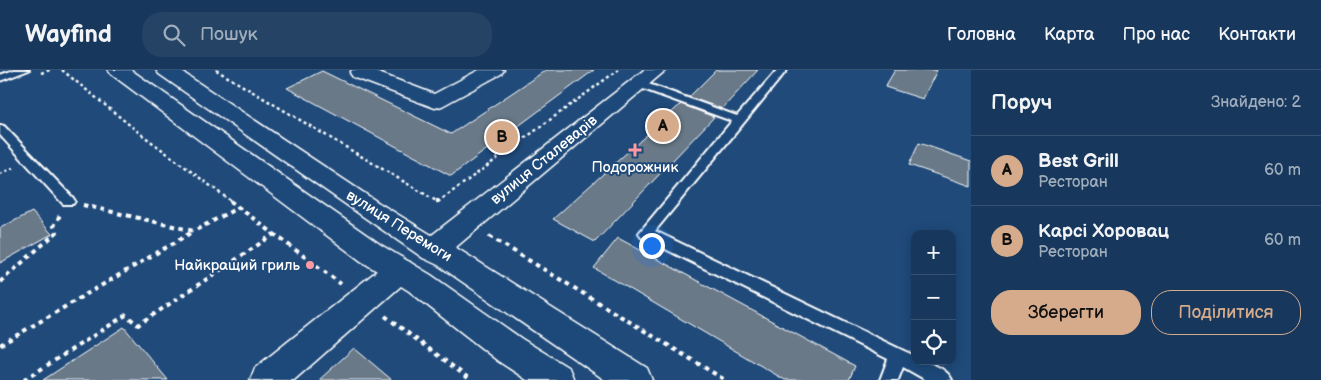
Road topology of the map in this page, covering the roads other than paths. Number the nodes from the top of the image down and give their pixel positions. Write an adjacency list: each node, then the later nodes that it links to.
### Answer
1 (24, 70): 8 (lane)
2 (118, 70): 13 (main road)
3 (166, 70): 12 (main road, вулиця Перемоги)
4 (368, 70): 5 (main road)
5 (494, 70)
6 (782, 70): 9 (lane)
7 (636, 75): 9 (lane); 12 (main road, вулиця Сталеварів)
8 (0, 78)
9 (739, 120): 14 (lane)
10 (0, 128): 11 (lane)
11 (68, 201)
12 (433, 250): 17 (main road, вулиця Перемоги)
13 (399, 270): 15 (main road); 16 (main road)
14 (898, 356): 18 (lane); 19 (lane)
15 (268, 380)
16 (556, 380)
17 (634, 380)
18 (888, 380)
19 (943, 380)

